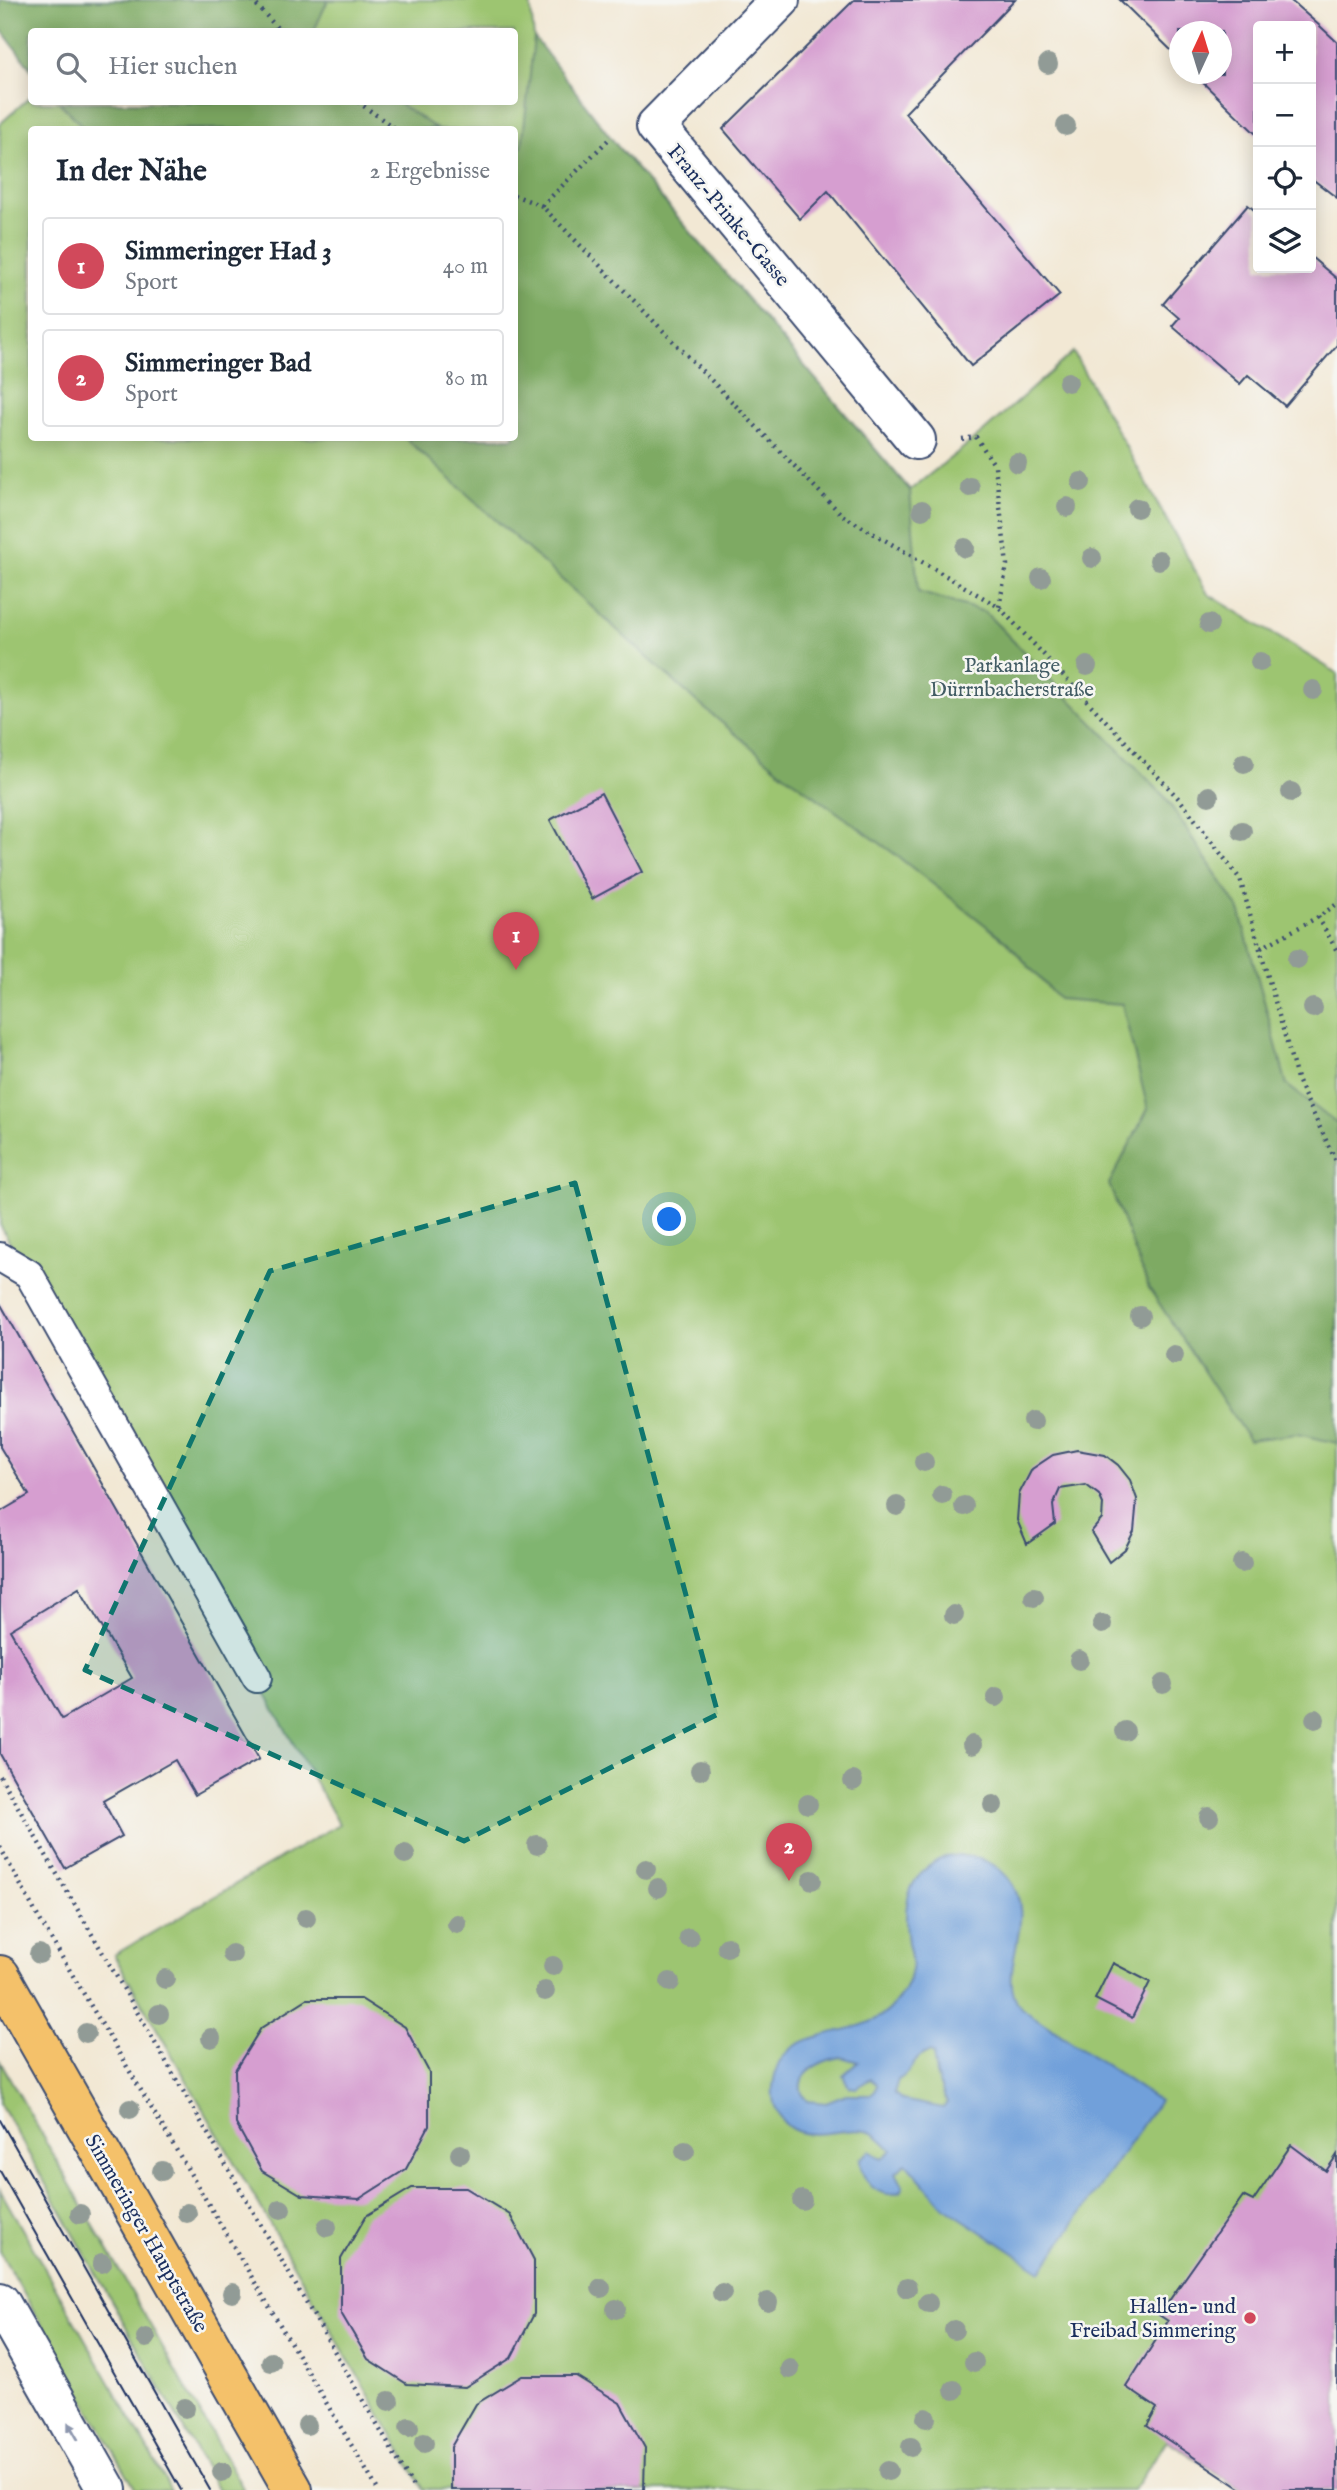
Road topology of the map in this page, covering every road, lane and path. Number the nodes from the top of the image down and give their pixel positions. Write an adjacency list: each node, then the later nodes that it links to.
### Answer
1 (252, 0): 3 (path)
2 (780, 0): 6 (street, Franz-Prinke-Gasse)
3 (277, 28)
4 (362, 105): 5 (path)
5 (391, 126)
6 (656, 126): 8 (path); 10 (street, Franz-Prinke-Gasse)
7 (518, 197): 8 (path)
8 (542, 206): 11 (path)
9 (976, 437): 11 (path)
10 (916, 440)
11 (999, 607): 14 (path)
12 (1337, 904): 13 (path)
13 (1318, 918): 14 (path); 15 (path)
14 (1261, 948): 16 (path)
15 (1337, 951)
16 (1337, 1163)
17 (0, 1257): 18 (lane)
18 (257, 1678)
19 (0, 1776): 26 (path)
20 (0, 1847): 25 (path)
21 (0, 1975): 24 (main road, Simmeringer Hauptstraße)
22 (0, 2302): 23 (street, one-way to 22)
23 (107, 2490)
24 (293, 2490)
25 (378, 2490)
26 (415, 2490)

